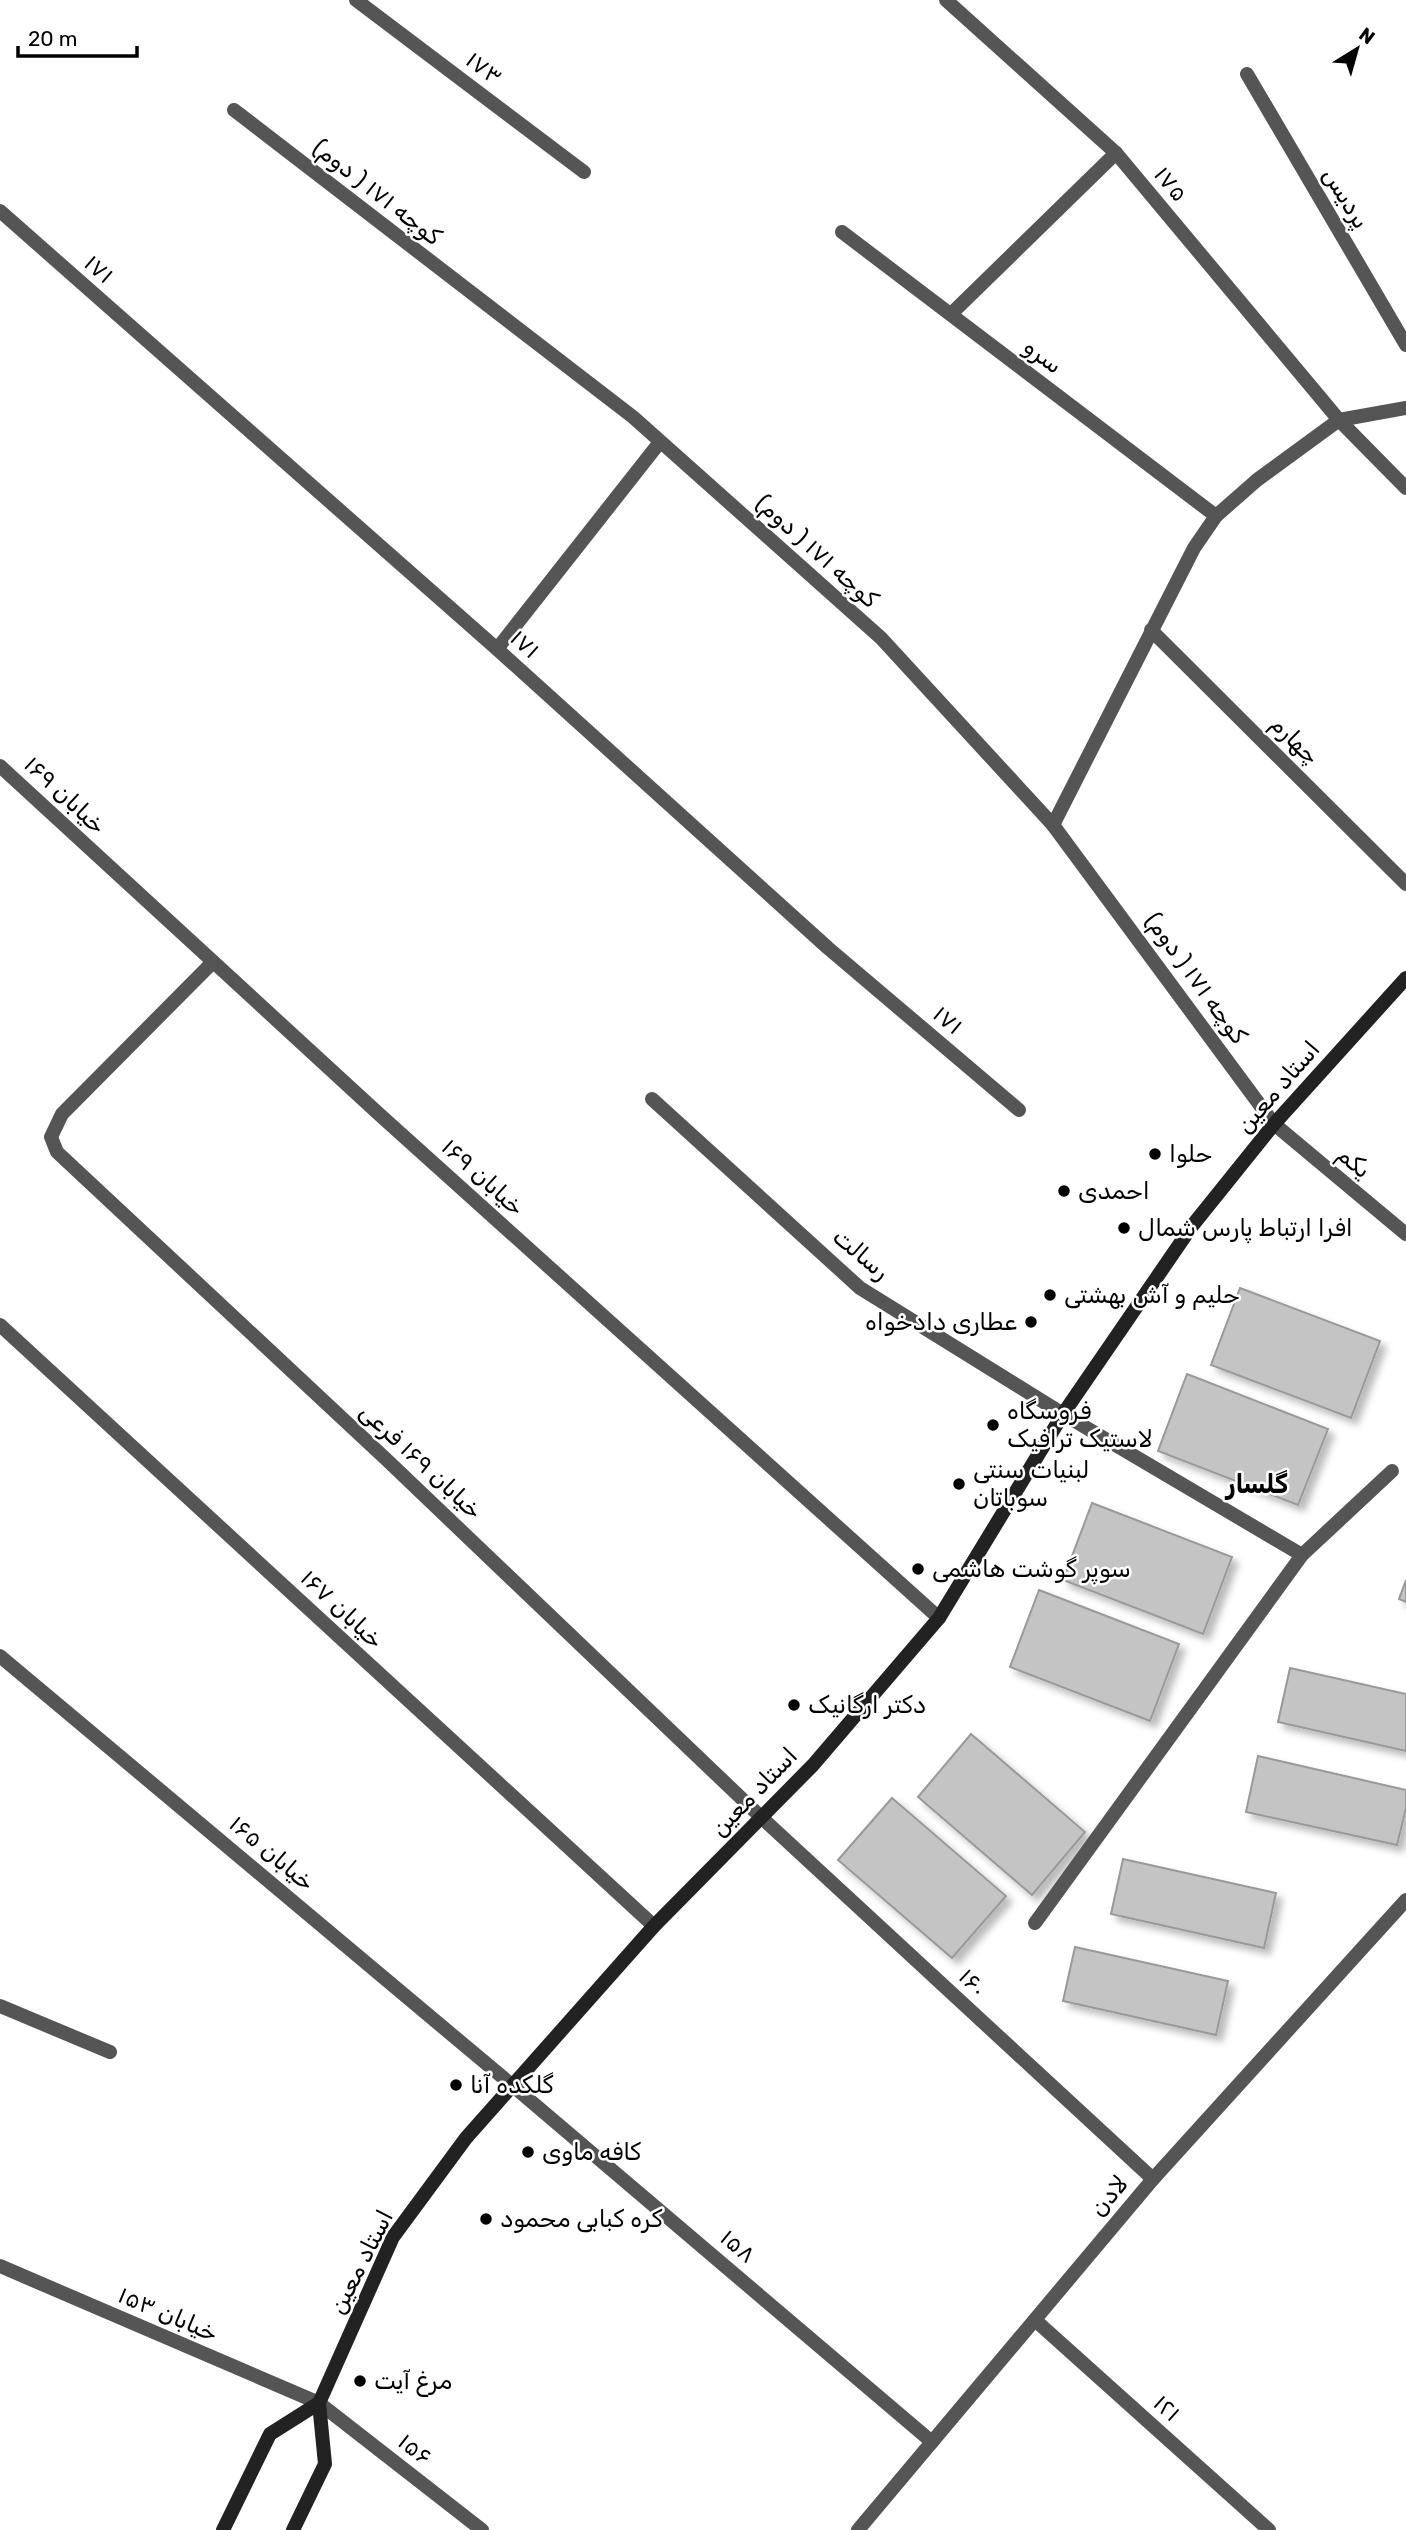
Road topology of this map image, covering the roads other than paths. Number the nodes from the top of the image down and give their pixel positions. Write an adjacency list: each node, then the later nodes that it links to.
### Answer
1 (356, 0): 6 (street, ۱۷۳)
2 (946, 0): 5 (street, ۱۷۵)
3 (1247, 74): 10 (street, پردیس)
4 (234, 110): 13 (street, کوچه ۱۷۱ ( دوم))
5 (1116, 153): 9 (street); 12 (street, ۱۷۵)
6 (584, 172)
7 (0, 211): 17 (street, ۱۷۱)
8 (842, 232): 9 (street, سرو)
9 (951, 314): 15 (street, سرو)
10 (1406, 345)
11 (1406, 408): 12 (street)
12 (1339, 420): 14 (street, ۱۷۵); 15 (street)
13 (660, 442): 17 (street); 19 (street, کوچه ۱۷۱ ( دوم))
14 (1406, 488)
15 (1216, 516): 16 (street)
16 (1151, 630): 19 (street); 20 (street, چهارم)
17 (497, 649): 24 (street, ۱۷۱)
18 (0, 766): 21 (street, خیابان ۱۶۹)
19 (1053, 825): 25 (street, کوچه ۱۷۱ ( دوم))
20 (1406, 884)
21 (213, 962): 31 (street, خیابان ۱۶۹); 33 (street, خیابان ۱۶۹ فرعی)
22 (1406, 978): 25 (main road, استاد معین)
23 (652, 1099): 28 (street, رسالت)
24 (1019, 1110)
25 (1274, 1124): 26 (street, یکم); 28 (main road, استاد معین)
26 (1406, 1234)
27 (0, 1325): 36 (street, خیابان ۱۶۷)
28 (1063, 1414): 30 (street, رسالت); 31 (main road, استاد معین)
29 (1392, 1471): 30 (street)
30 (1302, 1555): 35 (street)
31 (939, 1618): 33 (main road, استاد معین)
32 (0, 1656): 39 (street, خیابان ۱۶۵)
33 (762, 1818): 36 (main road, استاد معین); 40 (street, ۱۶۰)
34 (1406, 1900): 40 (street, لادن)
35 (1035, 1923)
36 (654, 1926): 39 (main road, استاد معین)
37 (0, 2006): 38 (street)
38 (110, 2052)
39 (513, 2086): 43 (main road, استاد معین); 44 (street, ۱۵۸)
40 (1153, 2179): 42 (street, لادن)
41 (0, 2266): 43 (street, خیابان ۱۵۳)
42 (1035, 2320): 44 (street, لادن); 49 (street, ۱۲۱)
43 (319, 2403): 45 (main road); 46 (main road, استاد معین); 47 (street, ۱۵۶)
44 (932, 2442): 48 (street, لادن)
45 (223, 2530)
46 (293, 2530)
47 (482, 2530)
48 (858, 2530)
49 (1269, 2530)

